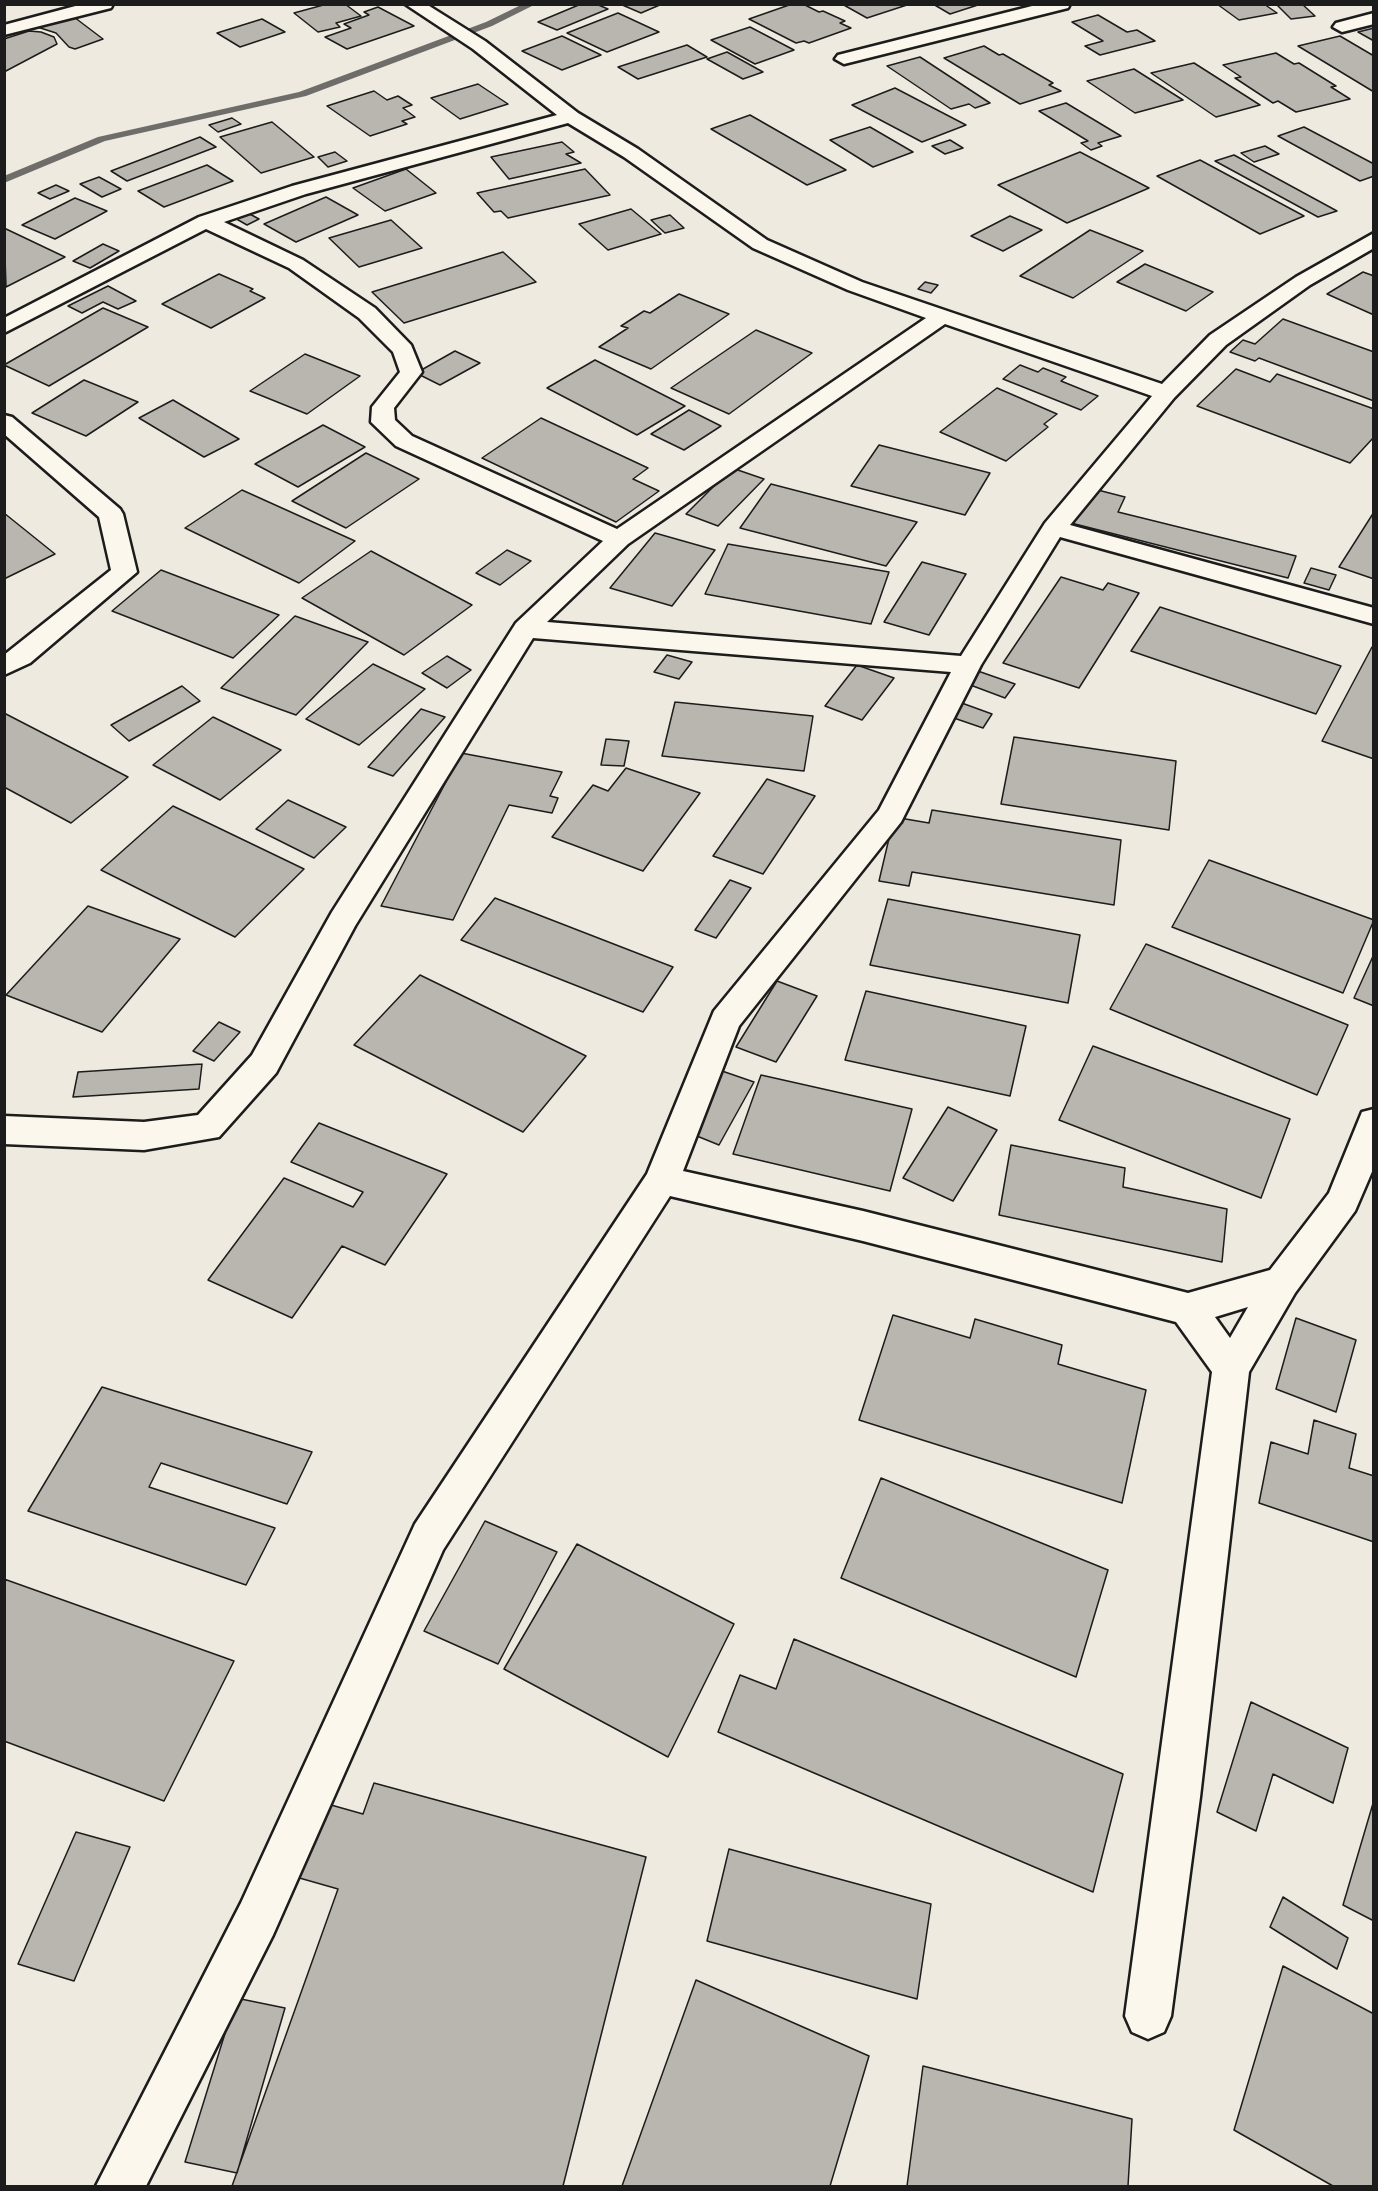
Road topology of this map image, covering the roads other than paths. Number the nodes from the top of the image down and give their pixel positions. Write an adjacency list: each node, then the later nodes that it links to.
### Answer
1 (105, 4): 6 (street)
2 (413, 4): 8 (street)
3 (1062, 4): 7 (street)
4 (1374, 18): 5 (street)
5 (1342, 27)
6 (4, 30)
7 (844, 59)
8 (571, 117): 9 (street); 11 (street)
9 (206, 220): 12 (street); 16 (street)
10 (1374, 239): 13 (street)
11 (941, 318): 13 (street); 16 (street)
12 (4, 327)
13 (1166, 393): 15 (street)
14 (4, 422): 20 (street)
15 (1054, 528): 17 (street); 19 (street)
16 (619, 539): 18 (street)
17 (1374, 616)
18 (525, 629): 19 (street); 22 (street)
19 (968, 665): 23 (street)
20 (4, 666)
21 (1374, 1122): 24 (street)
22 (4, 1130)
23 (662, 1180): 25 (street); 28 (street)
24 (1282, 1282): 25 (street); 26 (street)
25 (1188, 1309): 26 (street)
26 (1231, 1369): 27 (street)
27 (1148, 2016)
28 (120, 2187)

